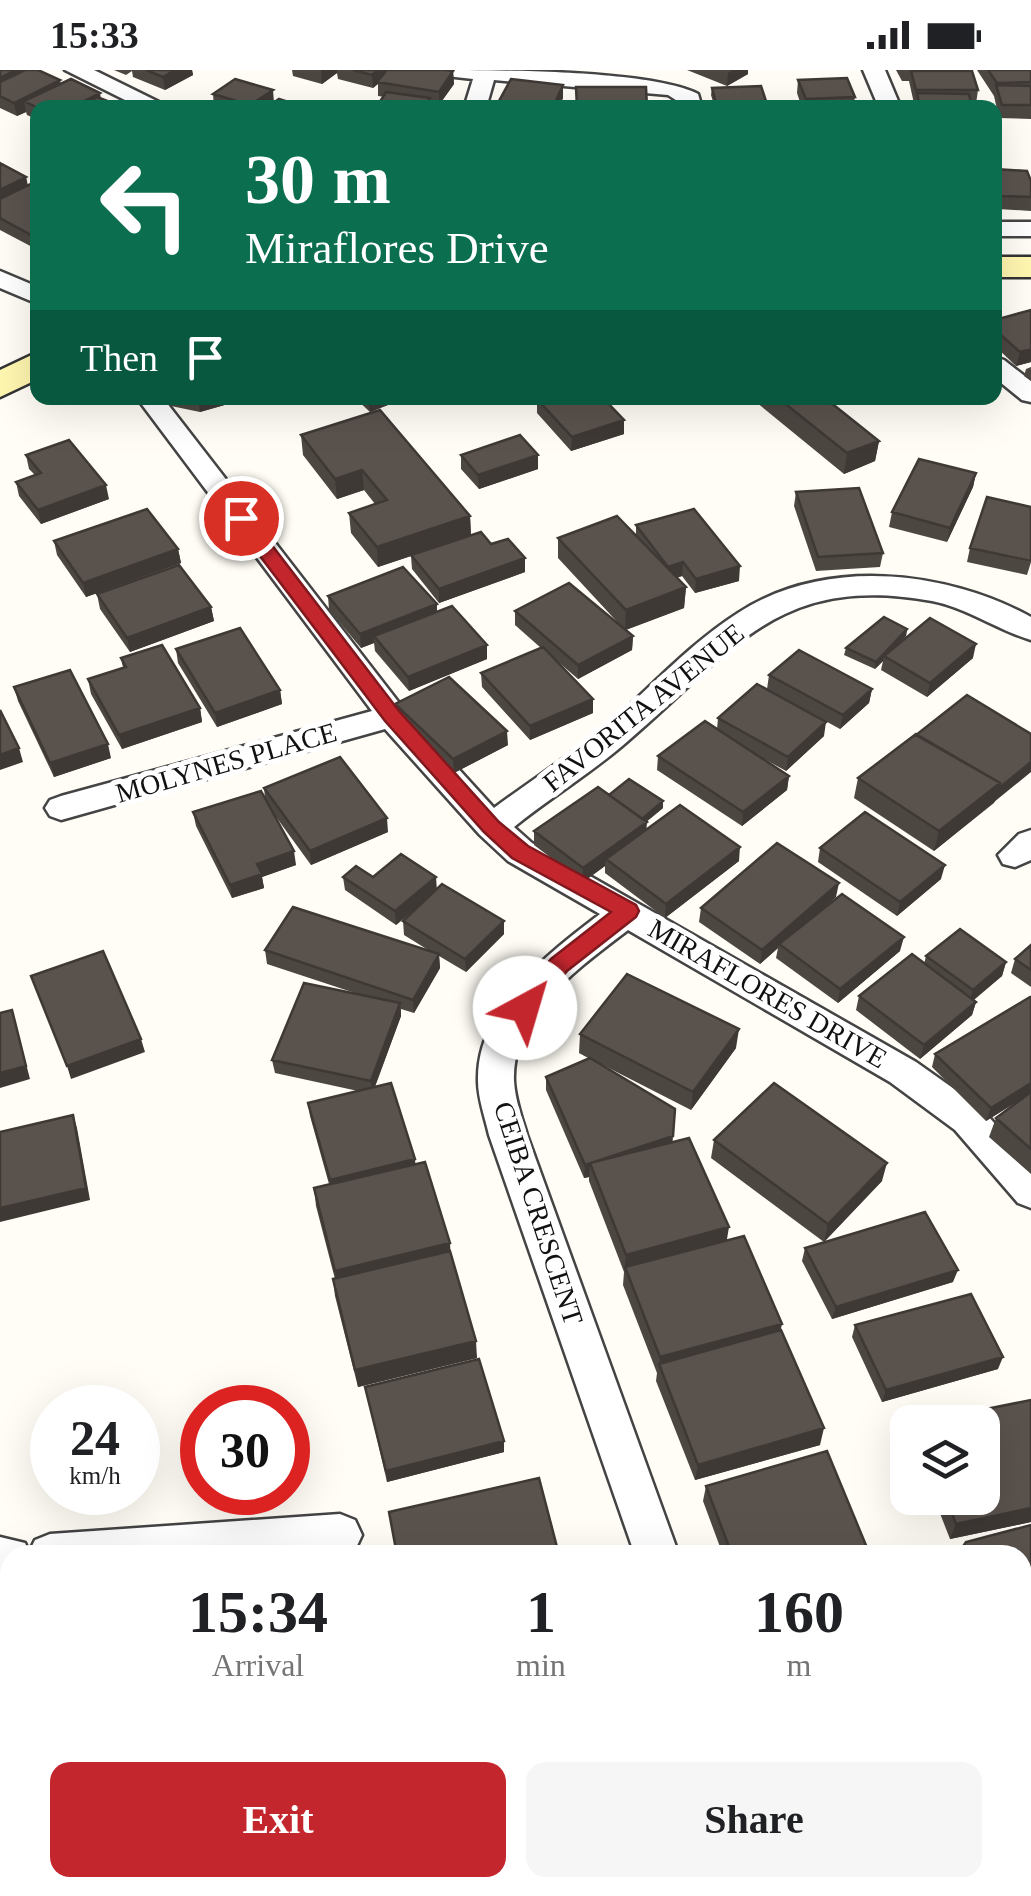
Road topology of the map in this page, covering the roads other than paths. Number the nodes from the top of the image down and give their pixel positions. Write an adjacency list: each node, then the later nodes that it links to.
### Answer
1 (76, 70): 5 (street)
2 (446, 70): 4 (street)
3 (874, 70): 8 (street)
4 (484, 75): 6 (street); 7 (street)
5 (142, 100)
6 (478, 100)
7 (690, 100)
8 (887, 100)
9 (1031, 229): 10 (street)
10 (1002, 230)
11 (1002, 267): 12 (main road)
12 (1031, 267)
13 (0, 278): 14 (street)
14 (30, 293)
15 (30, 369): 17 (main road)
16 (1002, 371): 18 (street)
17 (0, 386)
18 (1031, 394)
19 (155, 405): 21 (street, MIRAFLORES DRIVE)
20 (1031, 630): 23 (street, FAVORITA AVENUE)
21 (392, 716): 22 (street, MOLYNES PLACE); 23 (street, MIRAFLORES DRIVE)
22 (61, 808)
23 (492, 827): 24 (street, MIRAFLORES DRIVE)
24 (628, 911): 25 (street, MIRAFLORES DRIVE); 28 (street, CEIBA CRESCENT)
25 (1031, 1192)
26 (340, 1535): 27 (street)
27 (195, 1545)
28 (654, 1545)

